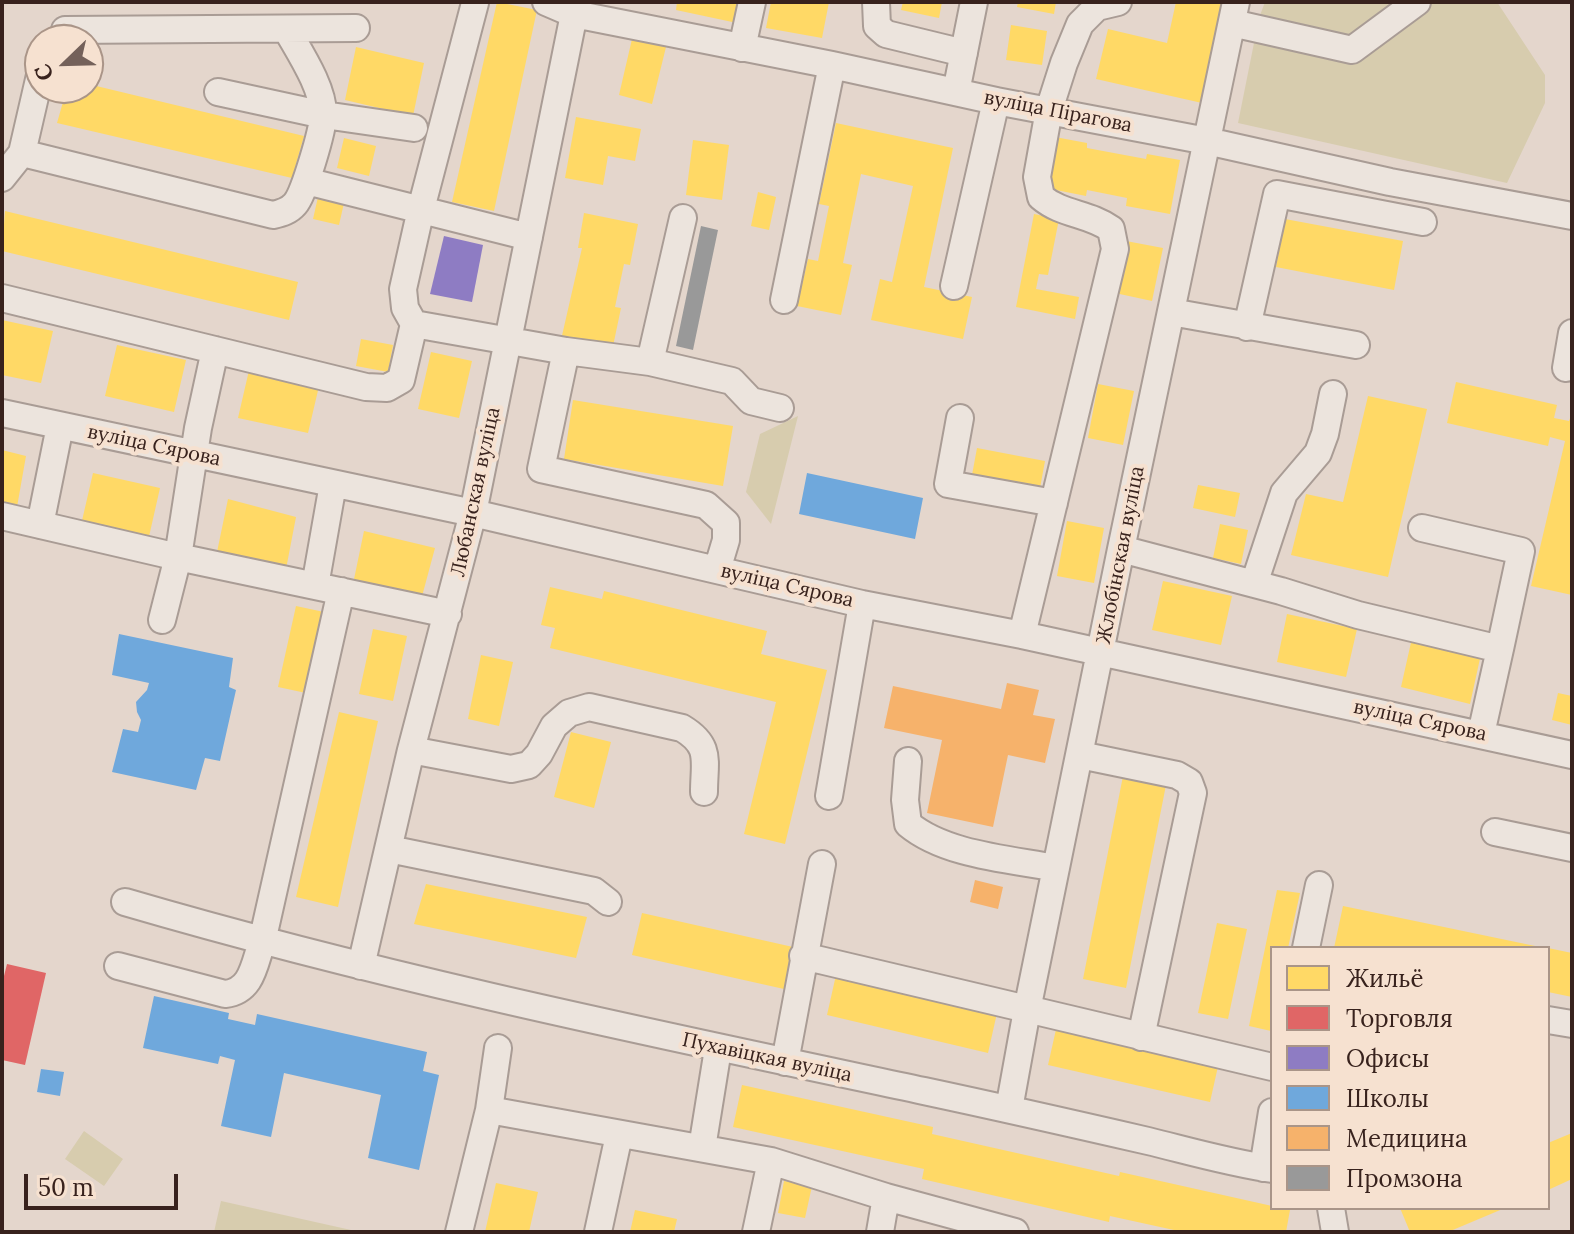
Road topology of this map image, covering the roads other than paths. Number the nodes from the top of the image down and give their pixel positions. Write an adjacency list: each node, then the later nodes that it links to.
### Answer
1 (546, 2): 11 (street, вуліца Пірагова)
2 (752, 2): 15 (street)
3 (876, 2): 16 (street)
4 (974, 2): 16 (street)
5 (1118, 2): 22 (street)
6 (1125, 2): 7 (street)
7 (1136, 2)
8 (1417, 2): 10 (street)
9 (475, 3): 29 (street)
10 (1234, 12): 25 (street, Жлобінская вуліца)
11 (574, 14): 15 (street, вуліца Пірагова); 33 (street, Любанская вуліца)
12 (356, 28): 14 (street)
13 (104, 30): 14 (street)
14 (287, 30): 23 (street)
15 (742, 48): 17 (street, вуліца Пірагова)
16 (964, 53): 19 (street)
17 (832, 65): 19 (street, вуліца Пірагова); 36 (street)
18 (218, 92): 23 (street)
19 (956, 92): 20 (street, вуліца Пірагова)
20 (996, 101): 22 (street, вуліца Пірагова); 34 (street)
21 (33, 104): 26 (street)
22 (1049, 110): 25 (street, вуліца Пірагова); 54 (street)
23 (324, 115): 24 (street); 28 (street)
24 (414, 128)
25 (1207, 141): 30 (street, вуліца Пірагова); 37 (street, Жлобінская вуліца)
26 (22, 153): 27 (street); 28 (street)
27 (2, 178)
28 (306, 181): 29 (street)
29 (421, 209): 33 (street); 38 (street)
30 (1572, 216)
31 (683, 218): 45 (street)
32 (1423, 222): 39 (street)
33 (529, 237): 41 (street, Любанская вуліца)
34 (954, 286)
35 (2, 298): 43 (street)
36 (784, 300)
37 (1171, 312): 39 (street); 59 (street, Жлобінская вуліца)
38 (414, 324): 41 (street); 43 (street)
39 (1247, 327): 42 (street)
40 (1572, 333): 46 (street)
41 (509, 342): 44 (street); 55 (street, Любанская вуліца)
42 (1356, 345)
43 (215, 350): 52 (street)
44 (566, 351): 45 (street); 61 (street)
45 (650, 362): 48 (street)
46 (1566, 368)
47 (1333, 394): 62 (street)
48 (780, 408)
49 (2, 413): 51 (street, вуліца Сярова)
50 (960, 418): 54 (street)
51 (60, 426): 52 (street, вуліца Сярова); 57 (street)
52 (193, 454): 53 (street, вуліца Сярова); 60 (street)
53 (333, 484): 55 (street, вуліца Сярова); 63 (street)
54 (1054, 503): 67 (street)
55 (473, 513): 61 (street, вуліца Сярова); 65 (street, Любанская вуліца)
56 (2, 516): 57 (street)
57 (40, 525): 60 (street)
58 (1422, 528): 68 (street)
59 (1121, 549): 62 (street); 69 (street, Жлобінская вуліца)
60 (178, 557): 63 (street); 66 (street)
61 (717, 570): 64 (street, вуліца Сярова)
62 (1254, 584): 68 (street)
63 (328, 588): 65 (street); 85 (street)
64 (862, 604): 67 (street, вуліца Сярова); 76 (street)
65 (448, 614): 71 (street, Любанская вуліца)
66 (162, 620)
67 (1022, 635): 69 (street, вуліца Сярова)
68 (1500, 649): 70 (street)
69 (1101, 652): 70 (street, вуліца Сярова); 72 (street, Жлобінская вуліца)
70 (1481, 734): 73 (street, вуліца Сярова)
71 (411, 750): 75 (street); 79 (street, Любанская вуліца)
72 (1080, 755): 81 (street, Жлобінская вуліца); 93 (street)
73 (1572, 755)
74 (908, 761): 81 (street)
75 (704, 792)
76 (829, 796)
77 (1495, 832): 78 (street)
78 (1572, 848)
79 (389, 849): 84 (street); 89 (street, Любанская вуліца)
80 (822, 864): 87 (street)
81 (1056, 868): 90 (street, Жлобінская вуліца)
82 (1319, 885): 86 (street)
83 (125, 902): 85 (street, Пухавіцкая вуліца)
84 (608, 902)
85 (262, 942): 88 (street); 89 (street, Пухавіцкая вуліца)
86 (1306, 946)
87 (803, 956): 90 (street); 96 (street)
88 (118, 966)
89 (361, 966): 95 (street, Пухавіцкая вуліца)
90 (1027, 1010): 93 (street); 98 (street, Жлобінская вуліца)
91 (1550, 1020): 92 (street)
92 (1572, 1024)
93 (1141, 1037): 97 (street)
94 (498, 1048): 99 (street)
95 (718, 1049): 96 (street, Пухавіцкая вуліца); 102 (street)
96 (785, 1062): 98 (street, Пухавіцкая вуліца)
97 (1270, 1067)
98 (1009, 1109): 104 (street, Пухавіцкая вуліца)
99 (489, 1110): 100 (street); 107 (street)
100 (619, 1135): 102 (street); 108 (street)
101 (1270, 1140): 104 (street)
102 (702, 1148): 103 (street)
103 (771, 1161): 105 (street); 109 (street)
104 (1268, 1169)
105 (886, 1197): 110 (street); 111 (street)
106 (1331, 1210): 112 (street)
107 (459, 1232)
108 (598, 1232)
109 (756, 1232)
110 (880, 1232)
111 (1015, 1232)
112 (1335, 1232)

